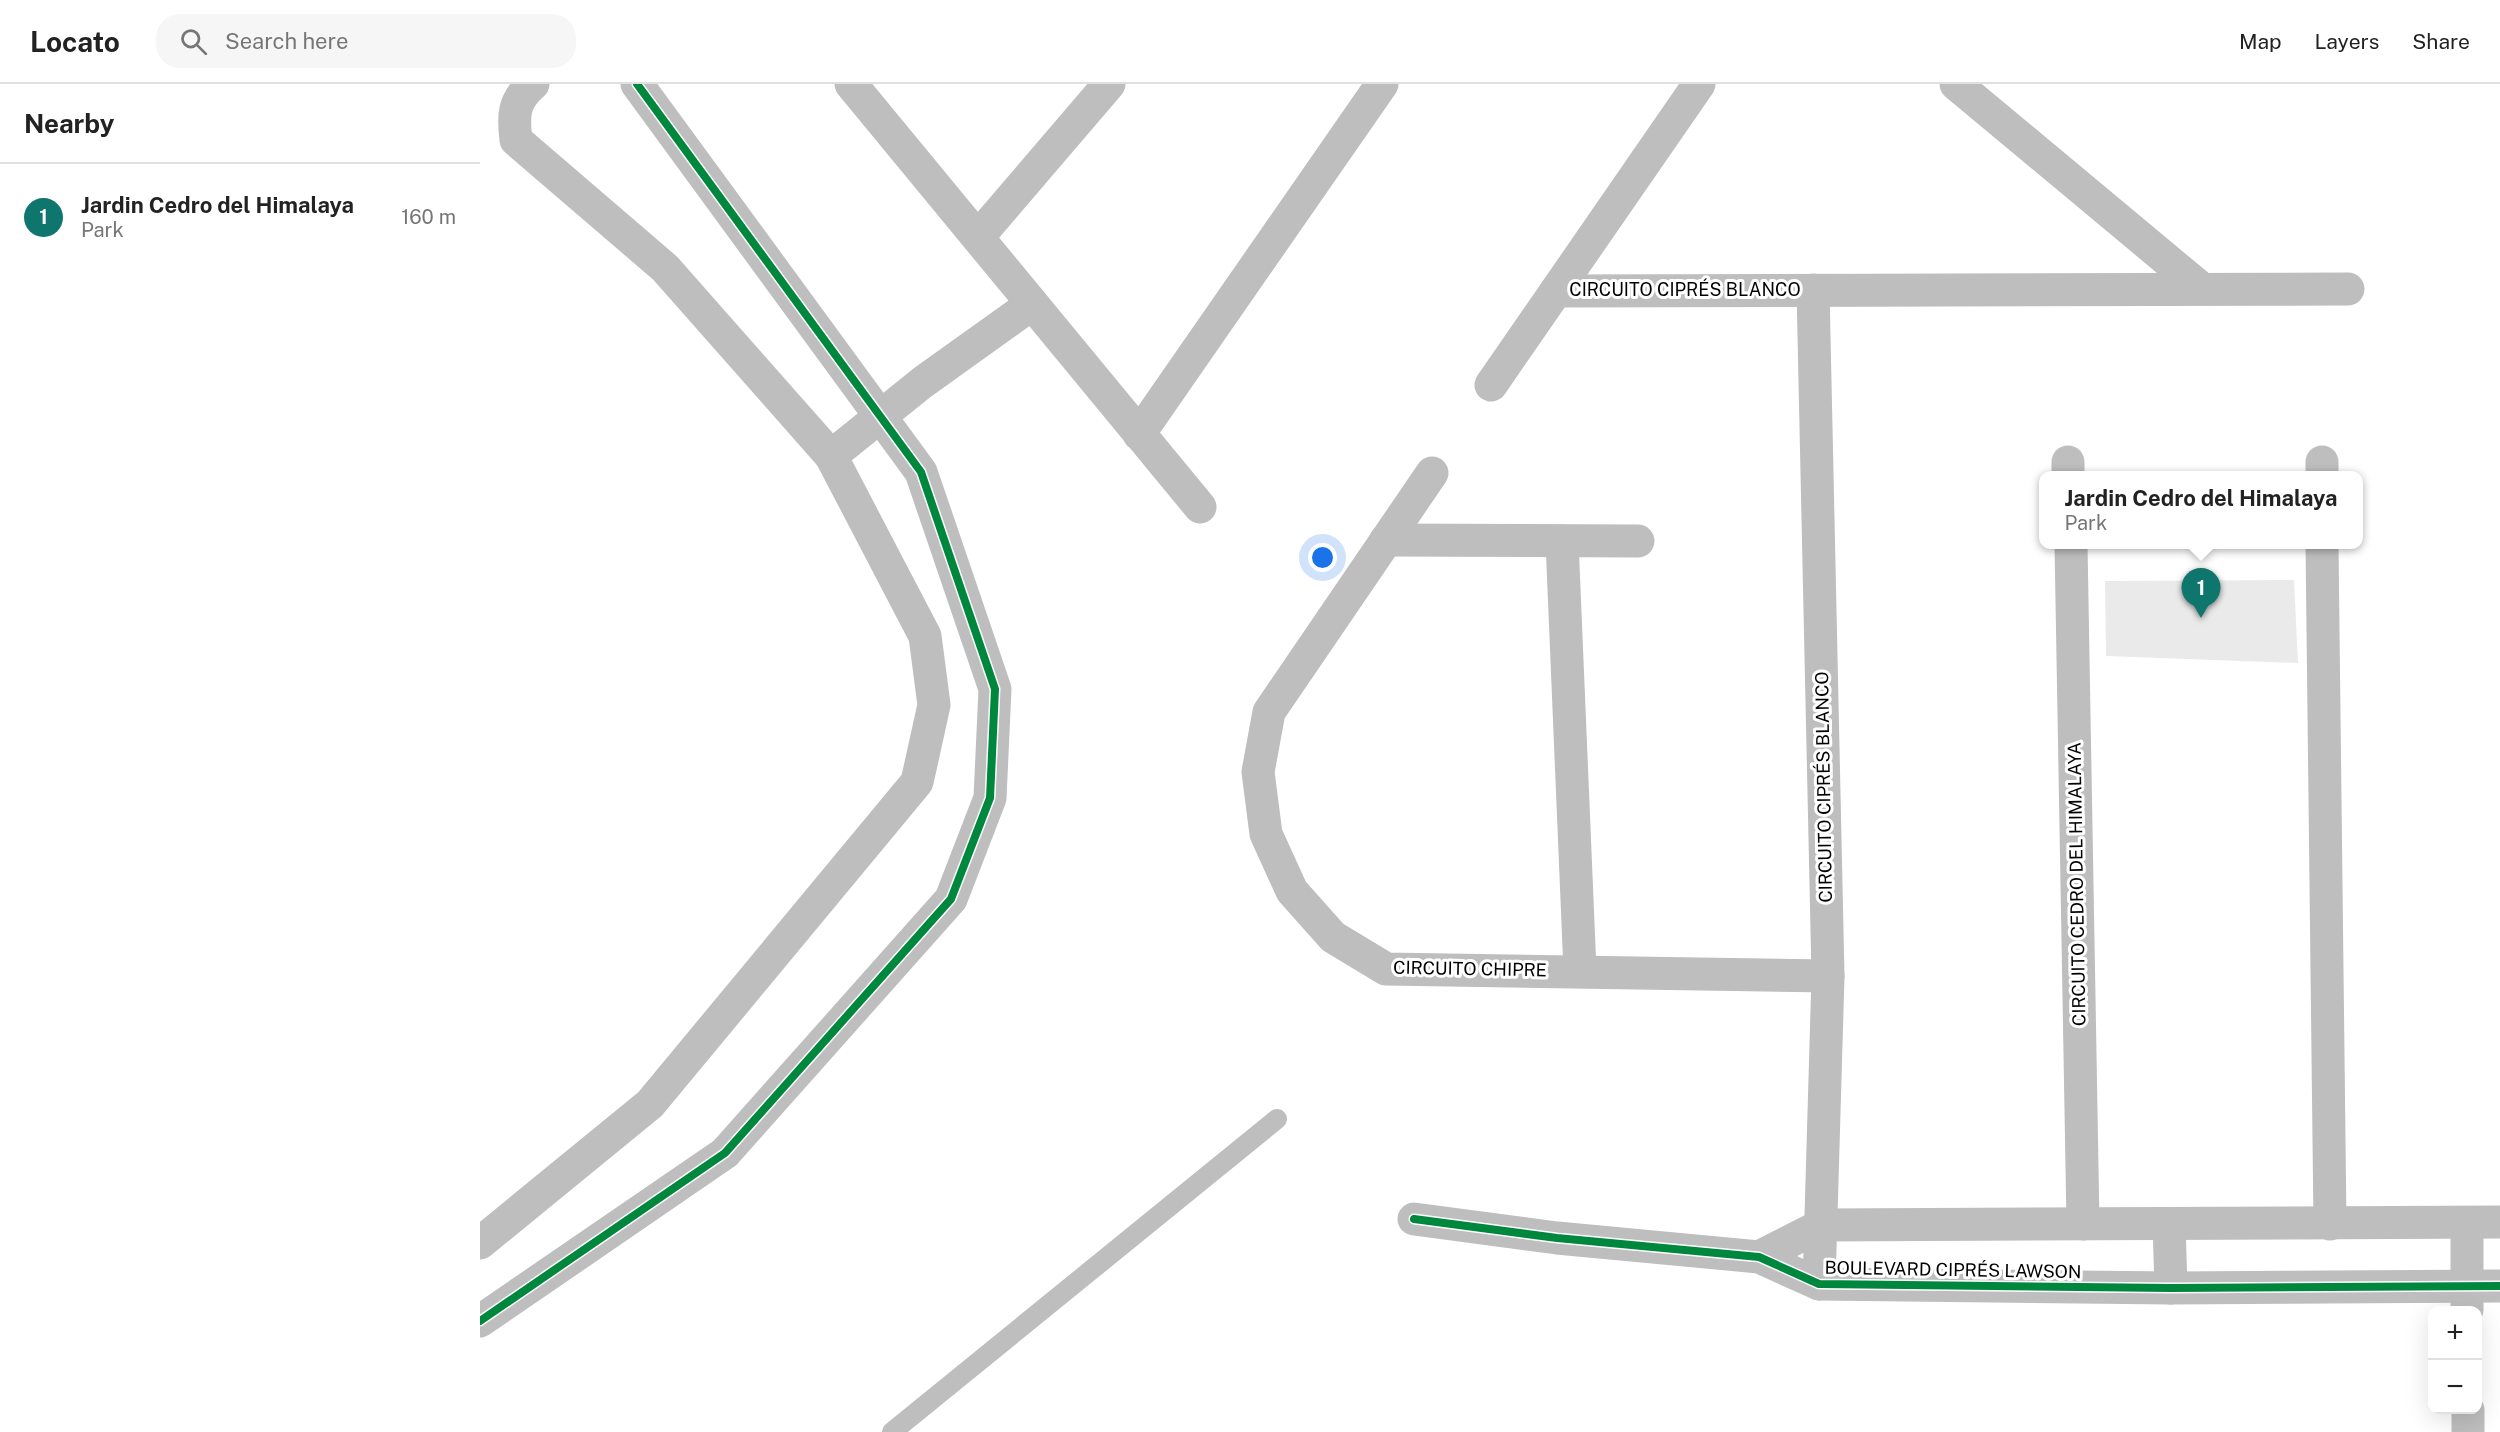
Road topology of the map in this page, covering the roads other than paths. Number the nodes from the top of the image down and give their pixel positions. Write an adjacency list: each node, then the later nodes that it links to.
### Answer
1 (533, 84): 17 (street)
2 (637, 84): 15 (street)
3 (852, 84): 8 (street)
4 (1109, 84): 8 (street)
5 (1382, 84): 16 (street)
6 (1699, 84): 12 (street, CIRCUITO CIPRÉS BLANCO)
7 (1956, 84): 9 (street)
8 (978, 237): 13 (street)
9 (2202, 289): 10 (street, CIRCUITO CIPRÉS BLANCO); 11 (street, CIRCUITO CIPRÉS BLANCO)
10 (2348, 289)
11 (1813, 290): 12 (street, CIRCUITO CIPRÉS BLANCO); 26 (street, CIRCUITO CIPRÉS BLANCO)
12 (1556, 291): 14 (street)
13 (1032, 304): 15 (street); 16 (street)
14 (1491, 385)
15 (881, 416): 17 (street); 41 (street)
16 (1139, 434): 19 (street)
17 (831, 456): 35 (street)
18 (1432, 473): 20 (street, CIRCUITO CHIPRE)
19 (1200, 507)
20 (1386, 540): 21 (street); 25 (street, CIRCUITO CHIPRE)
21 (1562, 541): 22 (street); 25 (street)
22 (1638, 541)
23 (2071, 549): 31 (street, CIRCUITO CEDRO DEL HIMALAYA)
24 (2322, 549): 33 (street)
25 (1580, 971): 26 (street, CIRCUITO CHIPRE)
26 (1828, 976): 34 (street, CIRCUITO CIPRÉS BLANCO)
27 (1276, 1119): 43 (lane)
28 (1414, 1219): 36 (street, BOULEVARD CIPRÉS LAWSON)
29 (2467, 1222): 30 (street); 33 (street); 40 (street)
30 (2500, 1222)
31 (2083, 1224): 32 (street); 34 (street)
32 (2169, 1224): 33 (street); 39 (street)
33 (2330, 1224)
34 (1822, 1225): 36 (street); 37 (street, CIRCUITO CIPRÉS BLANCO)
35 (480, 1243)
36 (1759, 1257): 37 (street, BOULEVARD CIPRÉS LAWSON)
37 (1819, 1284): 39 (street, BOULEVARD CIPRÉS LAWSON)
38 (2500, 1286): 40 (street, BOULEVARD CIPRÉS LAWSON)
39 (2171, 1288): 40 (street, BOULEVARD CIPRÉS LAWSON)
40 (2467, 1298)
41 (480, 1321)
42 (2468, 1414): 44 (street)
43 (892, 1432)
44 (2468, 1432)

